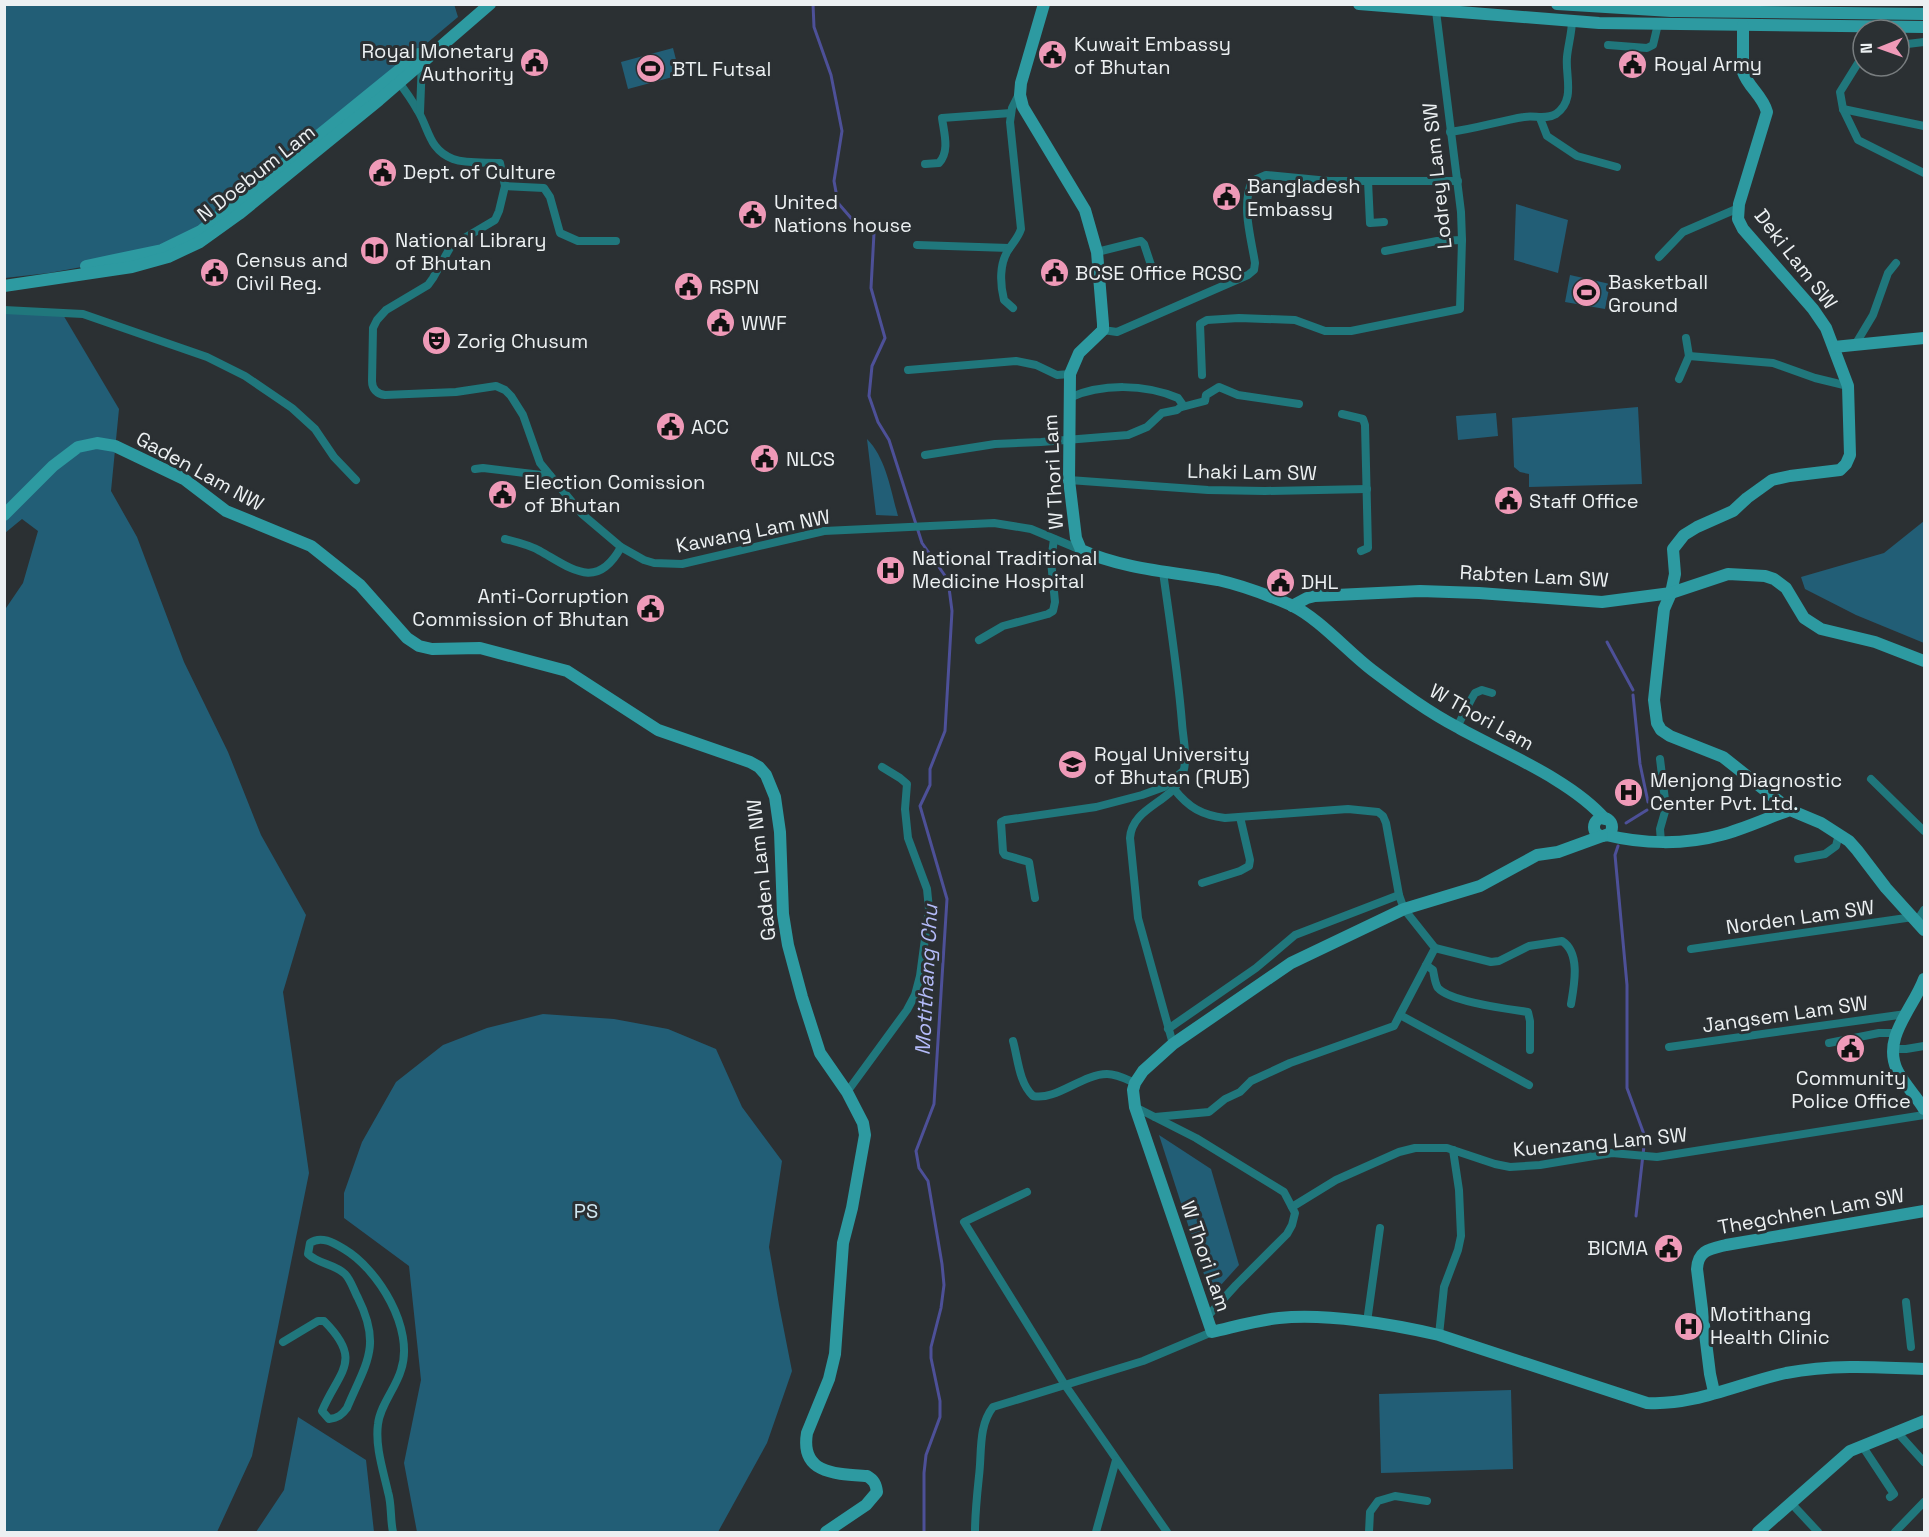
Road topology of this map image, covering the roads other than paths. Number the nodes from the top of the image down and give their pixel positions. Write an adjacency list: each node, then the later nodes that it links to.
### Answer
1 (480, 4): 14 (main road, N Doebum Lam)
2 (490, 4): 14 (main road, N Doebum Lam)
3 (1044, 4): 17 (main road)
4 (1359, 4): 7 (main road)
5 (1557, 4): 6 (main road)
6 (1782, 9): 8 (main road)
7 (1436, 11): 9 (main road); 23 (street, Lodrey Lam SW)
8 (1924, 14)
9 (1572, 20): 10 (main road); 21 (street)
10 (1658, 24): 11 (main road); 13 (street)
11 (1743, 25): 12 (main road); 30 (main road, Deki Lam SW)
12 (1924, 27)
13 (1608, 45)
14 (420, 58): 16 (main road, N Doebum Lam); 19 (street)
15 (1851, 74): 18 (street)
16 (396, 80): 19 (street); 41 (main road, N Doebum Lam); 42 (main road, N Doebum Lam)
17 (1021, 91): 20 (street); 37 (main road)
18 (1843, 109): 22 (street); 26 (street)
19 (420, 113): 29 (street)
20 (1011, 114): 24 (street); 35 (street)
21 (1540, 118): 23 (street); 25 (street)
22 (1924, 126)
23 (1450, 132): 27 (street, Lodrey Lam SW)
24 (925, 164)
25 (1617, 167)
26 (1924, 173)
27 (1458, 181): 28 (street); 32 (street, Lodrey Lam SW)
28 (1368, 182): 31 (street); 45 (street)
29 (506, 186): 33 (street); 63 (street, Kawang Lam NW)
30 (1738, 210): 38 (street); 49 (main road, Deki Lam SW)
31 (1384, 222)
32 (1462, 240): 36 (street); 53 (street, Lodrey Lam SW)
33 (616, 241)
34 (917, 245): 35 (street)
35 (1009, 248): 43 (street)
36 (1385, 251)
37 (1097, 252): 40 (street); 45 (main road)
38 (1659, 257)
39 (1896, 263): 48 (street)
40 (1154, 274)
41 (4, 278)
42 (4, 286)
43 (1013, 308)
44 (4, 310): 64 (street)
45 (1103, 330): 52 (main road, W Thori Lam)
46 (1686, 338): 50 (street)
47 (1924, 338): 48 (main road)
48 (1855, 345): 49 (main road)
49 (1834, 346): 55 (main road, Deki Lam SW)
50 (1689, 356): 54 (street); 55 (street)
51 (908, 370): 52 (street)
52 (1070, 374): 56 (main road, W Thori Lam)
53 (1202, 375)
54 (1679, 379)
55 (1848, 386): 74 (main road, Deki Lam SW)
56 (1069, 398): 58 (street); 60 (main road, W Thori Lam)
57 (1299, 404): 58 (street)
58 (1182, 407): 60 (street)
59 (1342, 414): 66 (street)
60 (1068, 438): 61 (street); 65 (main road, W Thori Lam)
61 (925, 455)
62 (475, 469): 63 (street)
63 (550, 476): 70 (street, Kawang Lam NW)
64 (356, 480)
65 (1069, 480): 66 (street, Lhaki Lam SW); 71 (main road, W Thori Lam)
66 (1367, 489): 72 (street)
67 (4, 515): 115 (main road, Gaden Lam NW)
68 (505, 539): 70 (street)
69 (1054, 539): 70 (street, Kawang Lam NW); 71 (street, Kawang Lam NW); 76 (street)
70 (621, 547)
71 (1081, 550): 73 (main road, W Thori Lam)
72 (1361, 551)
73 (1163, 572): 75 (main road, W Thori Lam); 82 (street)
74 (1671, 593): 75 (main road, Rabten Lam SW); 77 (main road, Rabten Lam SW); 85 (main road)
75 (1292, 606): 79 (main road, W Thori Lam)
76 (979, 640)
77 (1924, 661)
78 (1492, 693): 79 (street)
79 (1457, 727): 87 (main road, W Thori Lam)
80 (1660, 759): 90 (street)
81 (882, 767): 115 (street)
82 (1184, 771): 84 (street); 94 (street)
83 (1871, 779): 88 (street)
84 (1174, 789): 86 (street); 104 (street)
85 (1790, 810): 89 (main road); 90 (main road)
86 (1240, 817): 92 (street); 93 (street)
87 (1602, 828): 90 (main road); 95 (main road)
88 (1924, 831)
89 (1839, 834): 91 (street); 96 (main road)
90 (1660, 842)
91 (1798, 859)
92 (1202, 883)
93 (1399, 895): 95 (street); 104 (street)
94 (1035, 898)
95 (1404, 909): 97 (street); 108 (main road)
96 (1920, 920): 98 (street, Norden Lam SW)
97 (1435, 948): 99 (street); 101 (street)
98 (1691, 949)
99 (1426, 965): 103 (street); 112 (street)
100 (1924, 979): 102 (main road)
101 (1571, 1004)
102 (1906, 1014): 105 (main road); 110 (street, Jangsem Lam SW)
103 (1400, 1015): 114 (street); 119 (street)
104 (1167, 1029): 108 (street)
105 (1896, 1033): 107 (street); 111 (main road)
106 (1013, 1041): 113 (street)
107 (1829, 1043)
108 (1173, 1044): 113 (main road)
109 (1924, 1046): 111 (street)
110 (1669, 1047)
111 (1892, 1049): 117 (main road)
112 (1530, 1050)
113 (1135, 1083): 116 (main road, W Thori Lam)
114 (1529, 1085)
115 (847, 1092): 145 (main road, Gaden Lam NW)
116 (1135, 1107): 119 (street); 126 (main road, W Thori Lam)
117 (1924, 1109)
118 (1924, 1115): 120 (street, Kuenzang Lam SW)
119 (1155, 1117): 122 (street)
120 (1453, 1150): 122 (street, Kuenzang Lam SW); 129 (street)
121 (1027, 1192): 133 (street)
122 (1292, 1207): 126 (street)
123 (1924, 1211): 134 (main road, Thegchhen Lam SW)
124 (1380, 1228): 127 (street)
125 (1906, 1302): 131 (street)
126 (1206, 1318): 128 (main road, W Thori Lam)
127 (1367, 1322): 128 (main road, W Thori Lam); 129 (main road, W Thori Lam)
128 (1212, 1332): 133 (street)
129 (1438, 1335): 134 (main road, W Thori Lam)
130 (283, 1342): 144 (street)
131 (1911, 1347)
132 (1924, 1370): 134 (main road, W Thori Lam)
133 (1065, 1385): 138 (street); 146 (street)
134 (1714, 1392)
135 (1921, 1425): 136 (main road)
136 (1897, 1432): 137 (main road); 139 (street)
137 (1863, 1447): 140 (street); 143 (main road)
138 (1116, 1460): 147 (street); 148 (street)
139 (1924, 1462)
140 (1890, 1497)
141 (1427, 1501): 149 (street)
142 (1924, 1502): 152 (street)
143 (1791, 1503): 150 (main road); 151 (street)
144 (393, 1533)
145 (826, 1533)
146 (975, 1533)
147 (1096, 1533)
148 (1167, 1533)
149 (1369, 1533)
150 (1758, 1533)
151 (1818, 1533)
152 (1895, 1533)

